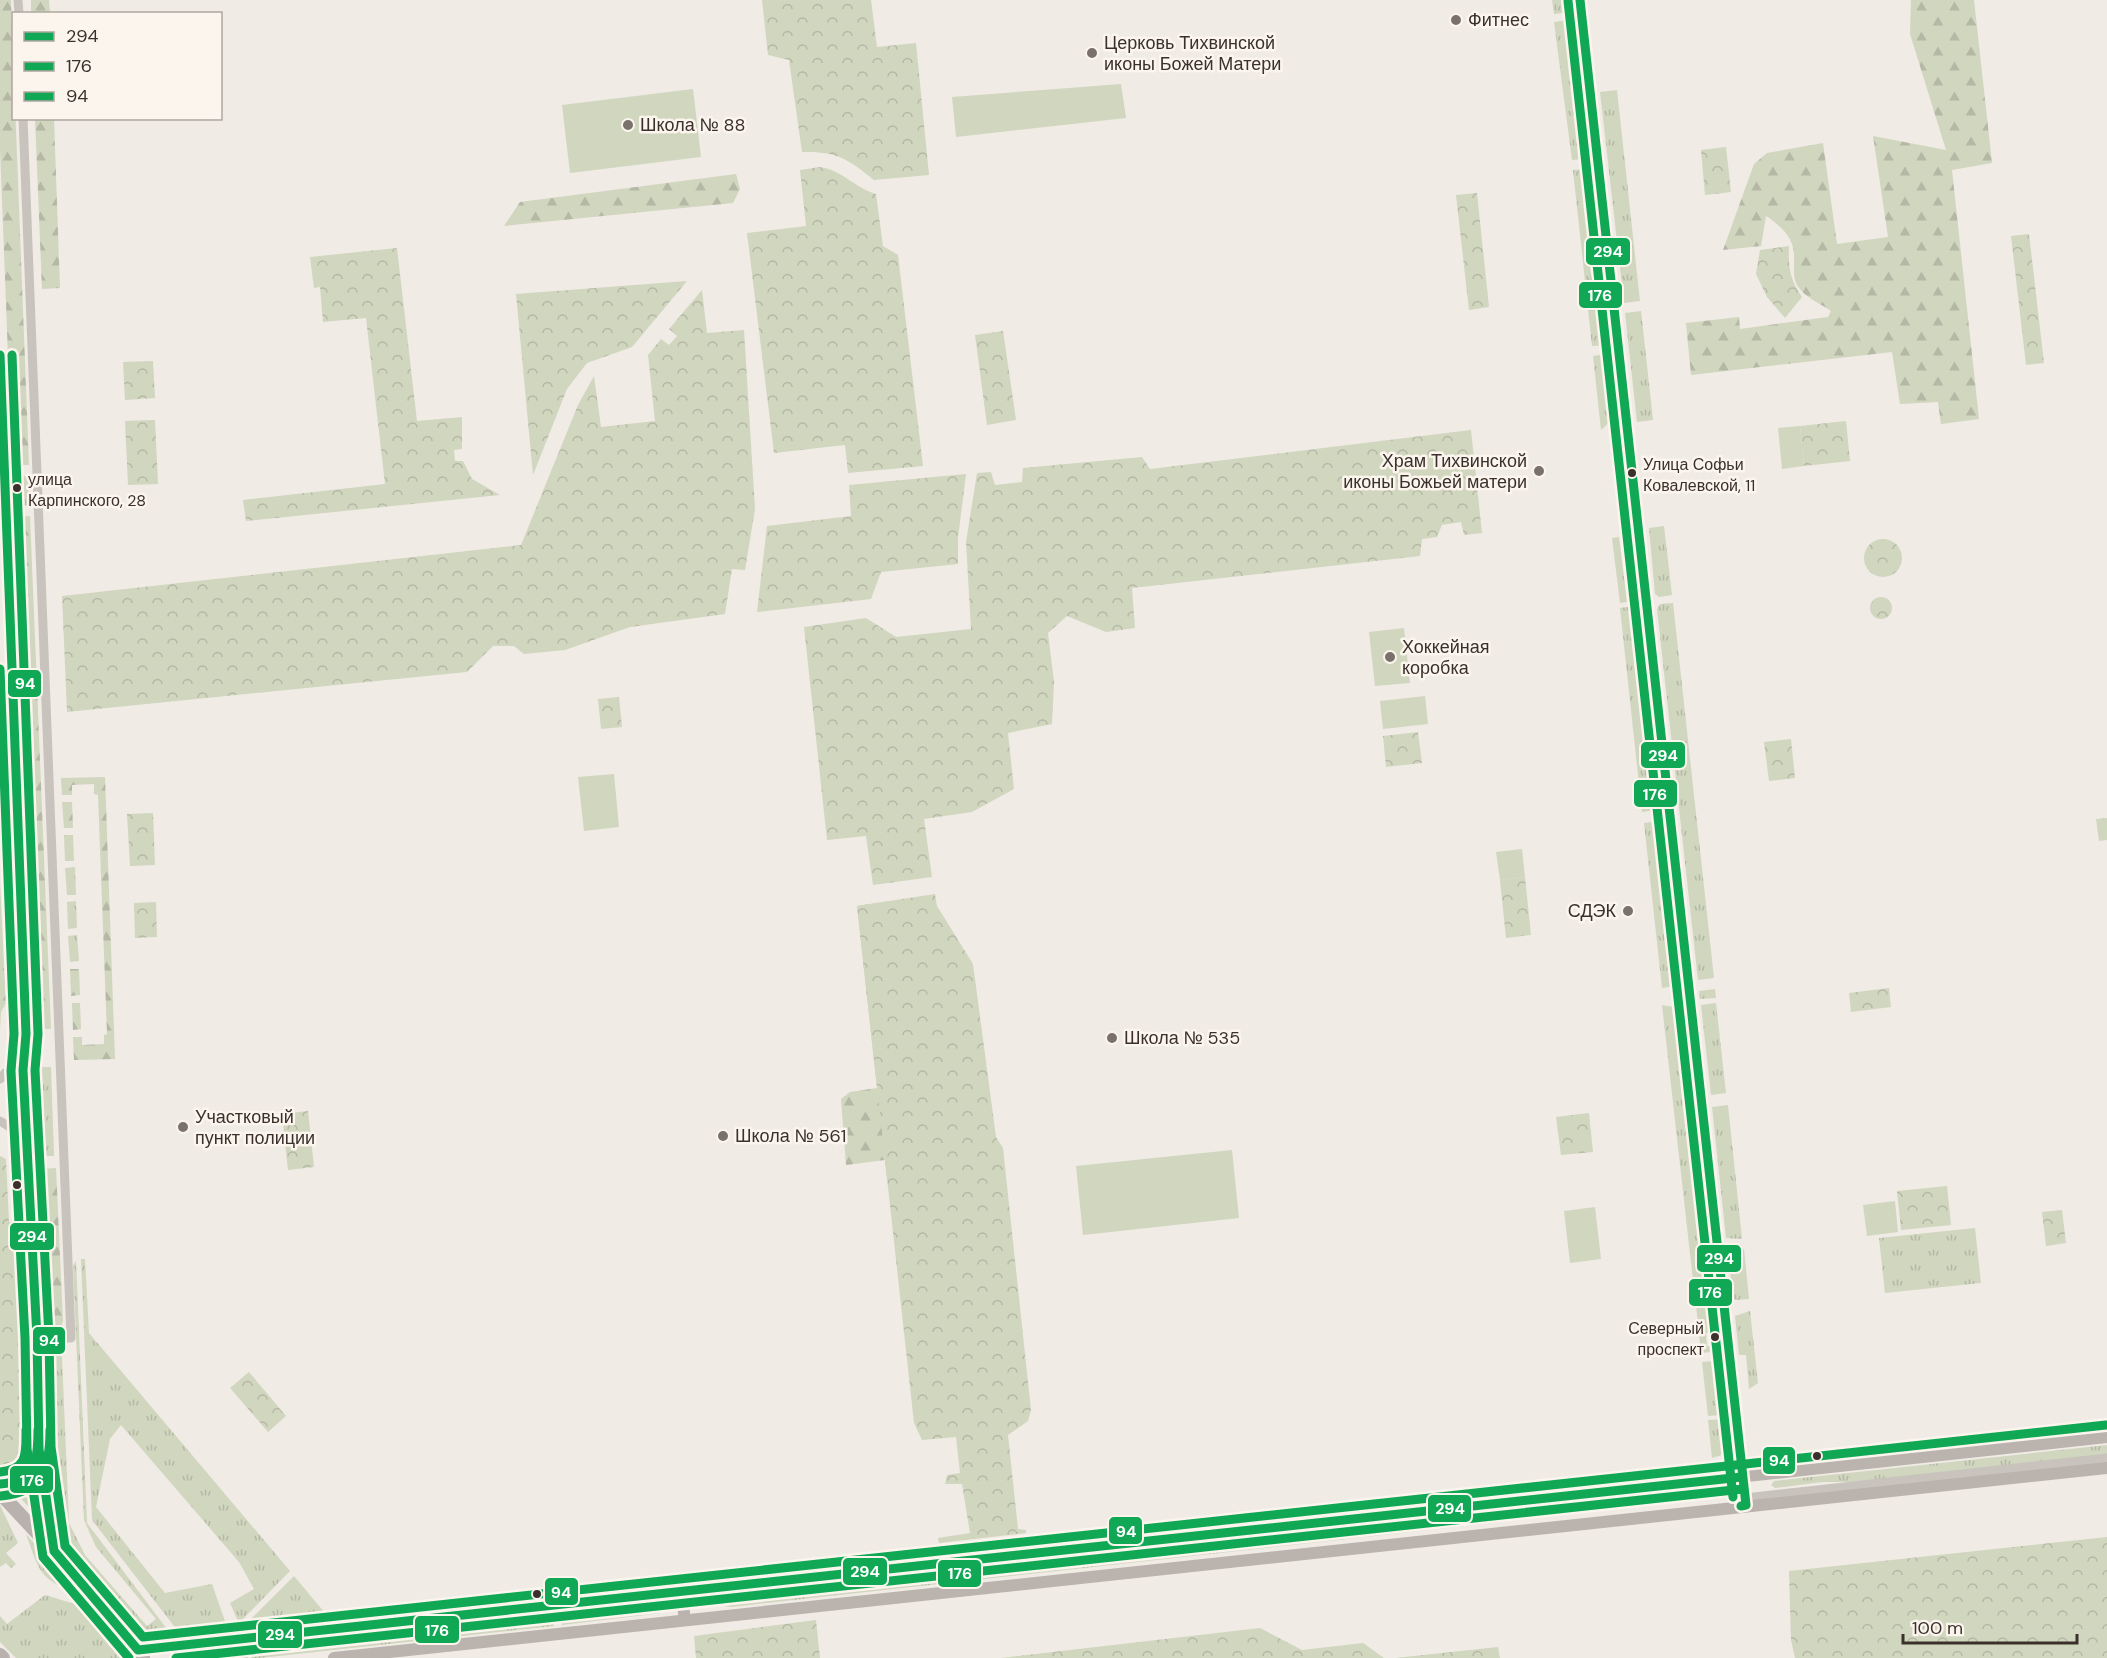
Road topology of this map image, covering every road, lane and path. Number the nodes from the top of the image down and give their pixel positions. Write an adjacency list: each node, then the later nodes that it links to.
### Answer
1 (1580, 0): 14 (main road)
2 (23, 120): 9 (street)
3 (0, 355): 5 (main road)
4 (0, 667): 5 (street)
5 (23, 1070): 6 (street); 8 (main road)
6 (0, 1079)
7 (0, 1121): 8 (street)
8 (26, 1132): 9 (main road)
9 (37, 1338): 11 (main road)
10 (2107, 1437): 14 (main road)
11 (39, 1449): 15 (main road); 18 (main road)
12 (2107, 1458): 17 (street)
13 (2107, 1468): 17 (main road)
14 (1742, 1477): 17 (main road); 19 (main road)
15 (0, 1484)
16 (0, 1492): 18 (main road)
17 (1745, 1502): 20 (main road)
18 (54, 1551): 23 (main road)
19 (681, 1592): 20 (main road); 21 (main road)
20 (685, 1620): 26 (main road)
21 (240, 1640): 23 (main road); 25 (main road)
22 (0, 1654): 24 (main road)
23 (141, 1654)
24 (3, 1658)
25 (242, 1658)
26 (334, 1658)

